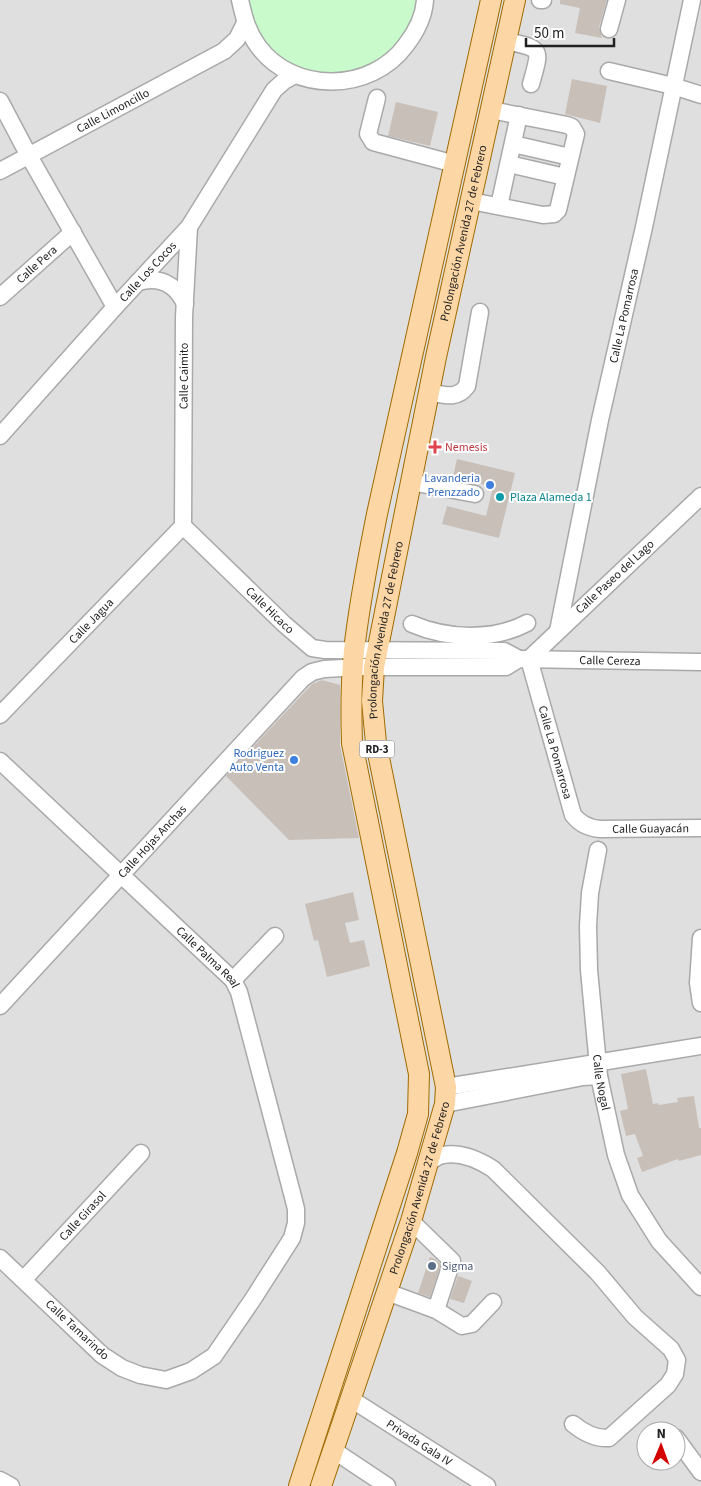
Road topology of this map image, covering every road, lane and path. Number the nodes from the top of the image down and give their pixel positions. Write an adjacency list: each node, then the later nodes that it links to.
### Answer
1 (240, 0): 7 (street)
2 (425, 0): 14 (street)
3 (491, 0): 26 (main road, Prolongación Avenida 27 de Febrero / RD-3)
4 (515, 0): 9 (main road, Prolongación Avenida 27 de Febrero / RD-3)
5 (617, 0): 8 (street)
6 (692, 0): 16 (street, Calle La Pomarrosa)
7 (245, 23): 10 (street); 11 (street, Calle Limoncillo)
8 (609, 30)
9 (506, 41): 15 (street); 21 (main road, Prolongación Avenida 27 de Febrero / RD-3)
10 (259, 47): 11 (street, Calle Limoncillo); 12 (street)
11 (224, 51): 24 (street, Calle Limoncillo)
12 (274, 62): 14 (street); 17 (street)
13 (609, 71): 16 (street)
14 (295, 75): 17 (street, Calle Los Cocos)
15 (531, 84)
16 (673, 86): 18 (street); 47 (street, Calle La Pomarrosa)
17 (274, 90): 32 (street, Calle Los Cocos)
18 (701, 95)
19 (377, 98): 26 (street)
20 (0, 102): 24 (street)
21 (491, 110): 22 (street); 30 (main road, Prolongación Avenida 27 de Febrero / RD-3)
22 (519, 115): 23 (street); 25 (street)
23 (513, 144): 25 (street); 27 (street)
24 (29, 156): 28 (street, Calle Limoncillo); 33 (street)
25 (570, 157): 29 (street)
26 (455, 164): 50 (main road, Prolongación Avenida 27 de Febrero / RD-3)
27 (509, 164): 29 (street); 31 (street)
28 (0, 171)
29 (565, 177): 31 (street)
30 (471, 201): 31 (street); 39 (main road, Prolongación Avenida 27 de Febrero / RD-3)
31 (500, 206)
32 (189, 227): 34 (street, Calle Los Cocos); 36 (street, Calle Caimito)
33 (73, 232): 35 (street, Calle Pera); 37 (street)
34 (138, 282): 36 (street); 37 (street, Calle Los Cocos)
35 (0, 296)
36 (186, 304): 44 (street, Calle Caimito)
37 (115, 306): 40 (street, Calle Los Cocos)
38 (480, 312): 39 (street)
39 (429, 392): 41 (main road, Prolongación Avenida 27 de Febrero / RD-3)
40 (0, 436)
41 (411, 482): 42 (street); 51 (main road, Prolongación Avenida 27 de Febrero / RD-3)
42 (475, 494)
43 (701, 496): 47 (street, Calle Paseo del Lago)
44 (183, 526): 49 (street, Calle Hicaco); 55 (street, Calle Jagua)
45 (527, 622): 48 (street)
46 (412, 624): 48 (street)
47 (558, 631): 52 (street, Calle Paseo del Lago)
48 (466, 644): 51 (street, Calle Cereza); 52 (street, Calle Cereza)
49 (325, 650): 50 (street, Calle Hicaco); 54 (street)
50 (353, 659): 51 (street, Calle Hicaco); 54 (street); 86 (main road, Prolongación Avenida 27 de Febrero / RD-3)
51 (376, 659): 52 (street, Calle Cereza); 68 (main road, Prolongación Avenida 27 de Febrero / RD-3)
52 (524, 659): 53 (street, Calle Cereza); 58 (street, Calle La Pomarrosa)
53 (701, 662)
54 (324, 669): 60 (street, Calle Hojas Anchas)
55 (0, 715)
56 (0, 761): 60 (street, Calle Palma Real)
57 (701, 828): 58 (street, Calle Guayacán)
58 (600, 829)
59 (598, 850): 67 (street, Calle Nogal)
60 (120, 875): 63 (street, Calle Palma Real); 65 (street, Calle Hojas Anchas)
61 (274, 936): 63 (street)
62 (701, 938): 64 (street)
63 (233, 980): 72 (street, Calle Palma Real)
64 (701, 1003)
65 (0, 1006)
66 (701, 1046): 67 (street)
67 (599, 1069): 68 (street); 75 (street, Calle Nogal)
68 (446, 1096): 70 (main road, Prolongación Avenida 27 de Febrero / RD-3)
69 (141, 1153): 74 (street, Calle Girasol)
70 (428, 1162): 71 (main road, Prolongación Avenida 27 de Febrero / RD-3); 80 (street)
71 (411, 1221): 76 (main road, Prolongación Avenida 27 de Febrero / RD-3); 78 (street)
72 (296, 1223): 74 (street, Calle Tamarindo)
73 (0, 1258): 74 (street, Calle Tamarindo)
74 (24, 1279)
75 (701, 1288)
76 (387, 1292): 78 (street); 79 (main road, Prolongación Avenida 27 de Febrero / RD-3)
77 (493, 1302): 78 (street)
78 (436, 1310)
79 (351, 1399): 81 (main road, Prolongación Avenida 27 de Febrero / RD-3); 89 (street, Privada Gala IV)
80 (573, 1424)
81 (334, 1450): 87 (main road, Prolongación Avenida 27 de Febrero / RD-3); 88 (street)
82 (686, 1452): 83 (street)
83 (701, 1472)
84 (0, 1480): 85 (street)
85 (11, 1486)
86 (299, 1486)
87 (322, 1486)
88 (387, 1486)
89 (487, 1486)

